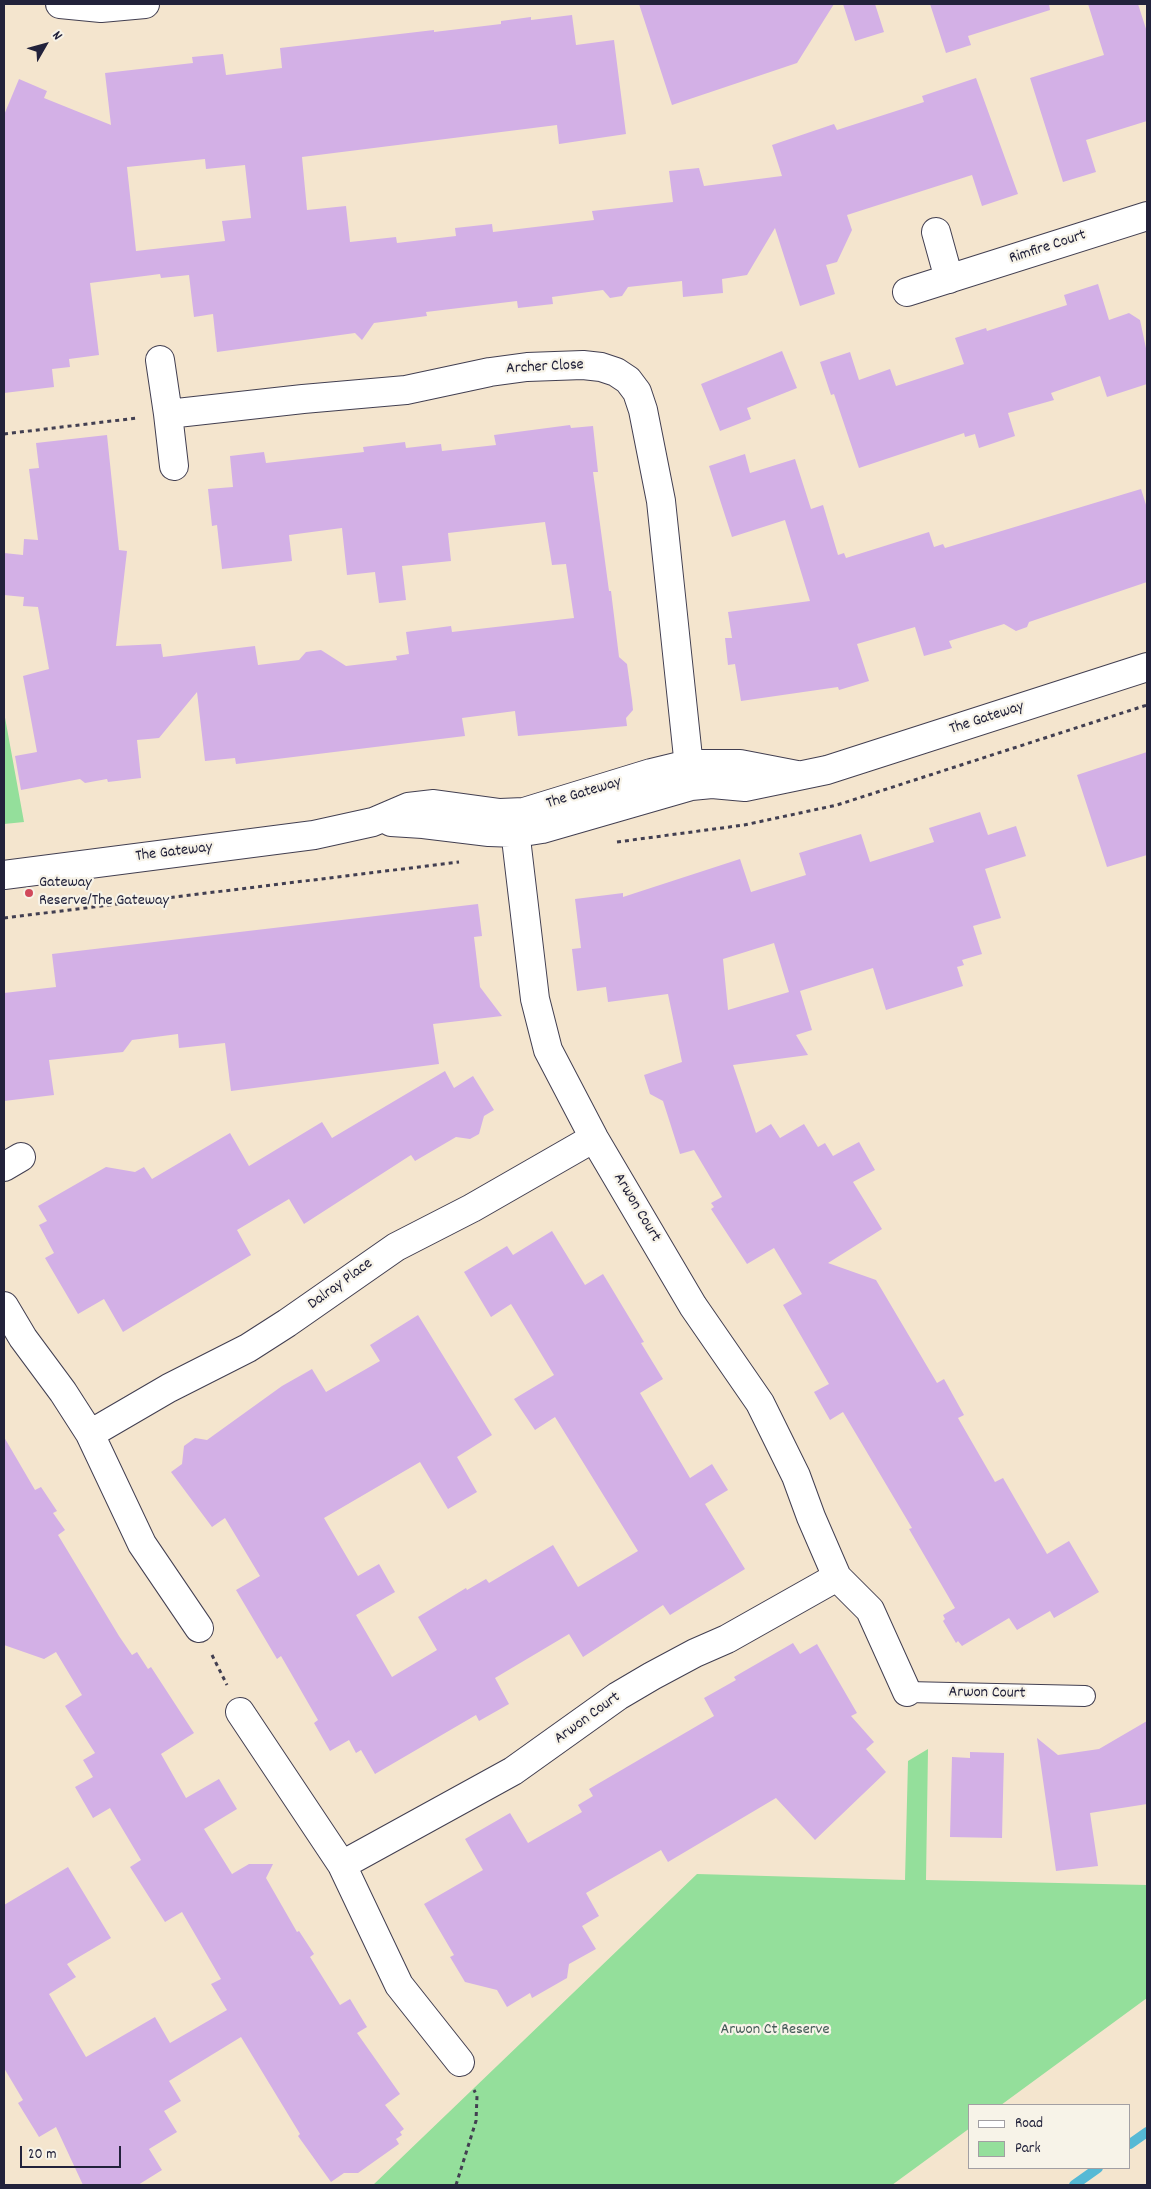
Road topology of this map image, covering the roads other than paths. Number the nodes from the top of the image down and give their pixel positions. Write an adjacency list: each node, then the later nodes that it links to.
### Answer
1 (60, 4): 2 (street)
2 (145, 4)
3 (1147, 216): 5 (street, Rimfire Court)
4 (936, 232): 5 (street)
5 (949, 279): 6 (street, Rimfire Court)
6 (907, 292)
7 (160, 360): 8 (street)
8 (168, 414): 9 (street); 11 (street, Archer Close)
9 (174, 466)
10 (1147, 667): 11 (street, The Gateway)
11 (690, 775): 12 (street, The Gateway)
12 (515, 823): 13 (street, The Gateway); 14 (street, Arwon Court)
13 (4, 875)
14 (594, 1138): 16 (street, Dalray Place); 17 (street, Arwon Court)
15 (4, 1306): 16 (street)
16 (90, 1434): 18 (street)
17 (837, 1576): 19 (street, Arwon Court); 22 (street, Arwon Court)
18 (199, 1628)
19 (907, 1692): 20 (lane, Arwon Court)
20 (1085, 1696)
21 (240, 1712): 22 (street)
22 (342, 1865): 23 (street)
23 (460, 2062)

